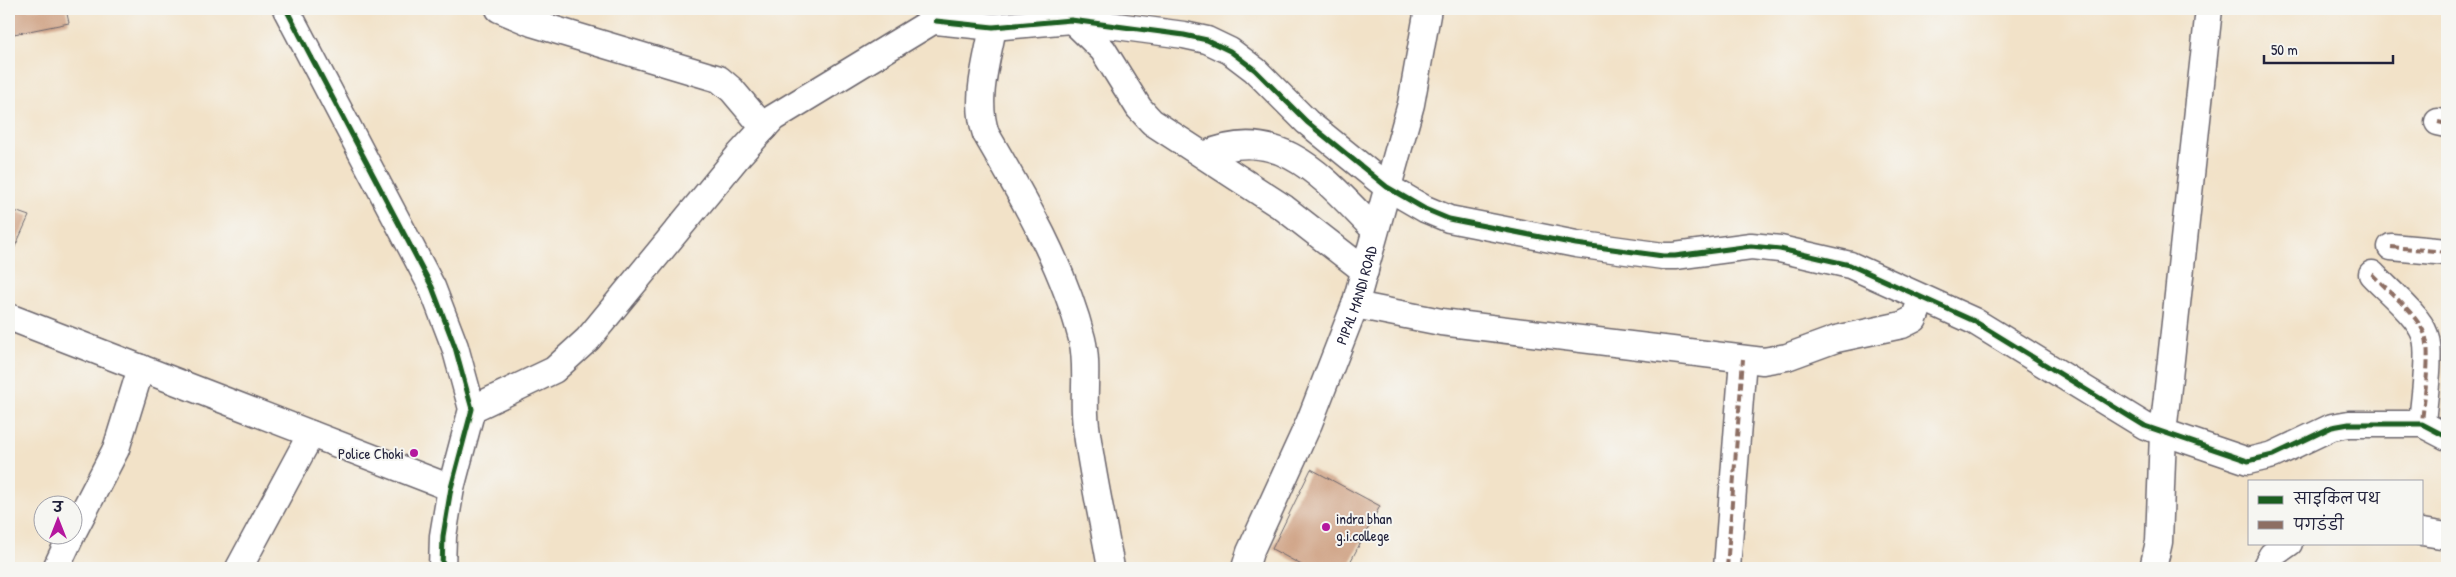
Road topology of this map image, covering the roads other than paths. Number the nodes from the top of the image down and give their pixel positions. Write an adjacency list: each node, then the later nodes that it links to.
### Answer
1 (286, 9): 21 (street)
2 (500, 9): 8 (street)
3 (1428, 9): 10 (street, PIPAL MANDI ROAD)
4 (2209, 9): 23 (street)
5 (1067, 14): 7 (street); 9 (street); 10 (street)
6 (944, 15): 7 (street); 8 (street)
7 (993, 27): 35 (street)
8 (764, 128): 21 (street)
9 (1204, 155): 11 (street); 14 (street)
10 (1387, 187): 11 (street, PIPAL MANDI ROAD); 16 (street)
11 (1375, 230): 14 (street, PIPAL MANDI ROAD)
12 (2391, 247): 13 (street)
13 (2447, 252)
14 (1365, 271): 17 (street, PIPAL MANDI ROAD)
15 (2372, 274): 22 (street)
16 (1922, 298): 19 (street); 23 (street)
17 (1355, 305): 19 (street); 36 (street, PIPAL MANDI ROAD)
18 (9, 317): 20 (street)
19 (1743, 359): 37 (street)
20 (141, 368): 24 (street); 27 (street)
21 (472, 409): 26 (street)
22 (2422, 424): 23 (street); 25 (street)
23 (2163, 433): 38 (street)
24 (312, 434): 26 (street); 33 (street)
25 (2447, 437)
26 (450, 488): 34 (street)
27 (82, 515)
28 (2424, 532): 29 (street)
29 (2447, 536)
30 (67, 544): 32 (street)
31 (2288, 544): 39 (street)
32 (56, 568)
33 (239, 568)
34 (442, 568)
35 (1112, 568)
36 (1245, 568)
37 (1727, 568)
38 (2153, 568)
39 (2265, 568)

